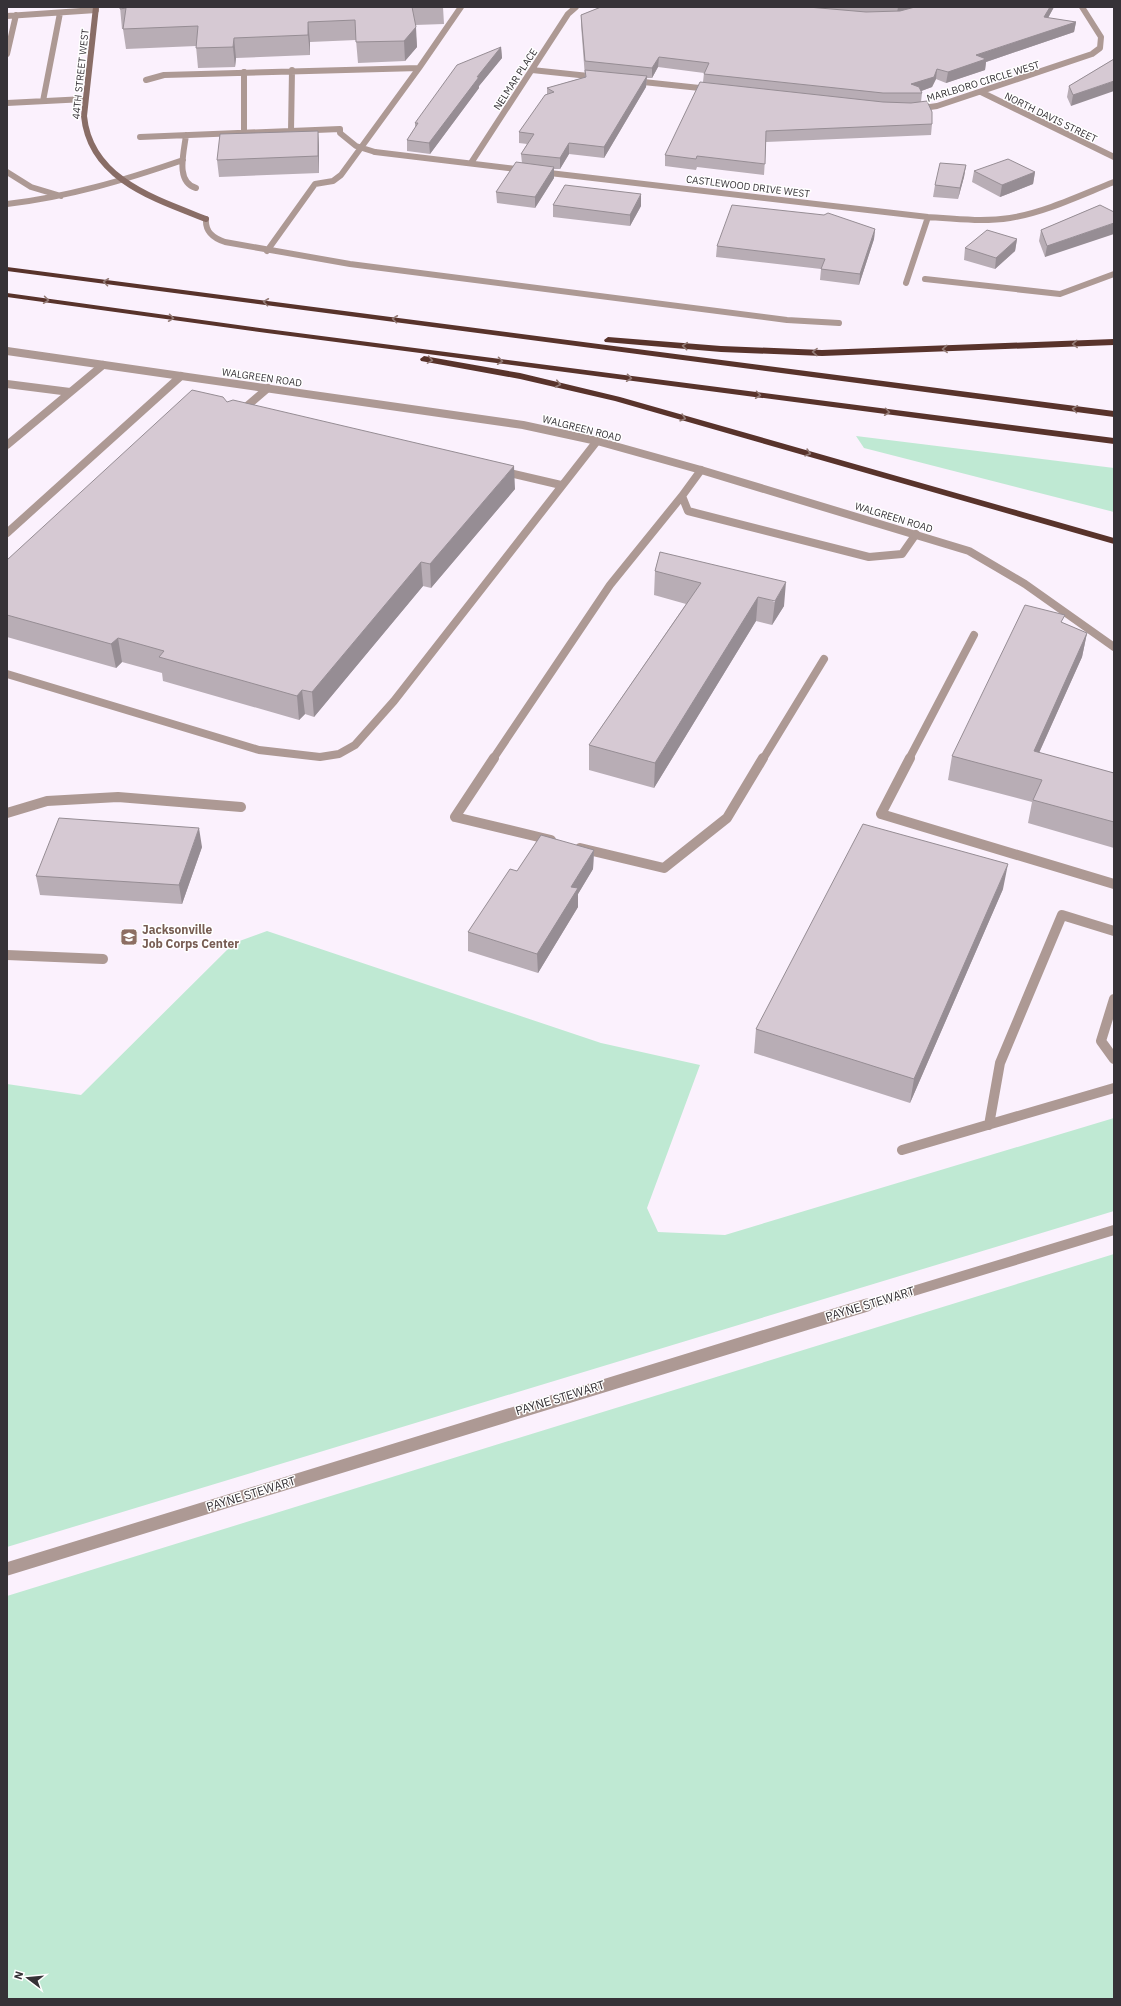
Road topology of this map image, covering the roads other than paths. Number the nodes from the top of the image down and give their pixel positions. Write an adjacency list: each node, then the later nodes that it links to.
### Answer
1 (38, 7): 8 (street)
2 (461, 7): 11 (street)
3 (576, 7): 13 (street, NELMAR PLACE)
4 (1082, 7): 19 (street, MARLBORO CIRCLE WEST)
5 (96, 8): 6 (street); 20 (street, 44TH STREET WEST)
6 (60, 13): 8 (street); 21 (street)
7 (16, 15): 8 (street); 9 (street); 10 (street)
8 (37, 15)
9 (7, 16)
10 (7, 54)
11 (420, 68): 12 (street); 28 (street)
12 (292, 70): 14 (street); 24 (street)
13 (532, 70): 15 (street); 31 (street, NELMAR PLACE)
14 (244, 72): 16 (street); 25 (street)
15 (607, 78)
16 (146, 80)
17 (630, 81): 18 (street)
18 (718, 90)
19 (981, 92): 23 (street, MARLBORO CIRCLE WEST); 29 (street, NORTH DAVIS STREET)
20 (85, 99): 21 (street); 33 (street, 44TH STREET WEST)
21 (43, 101): 22 (street)
22 (7, 103)
23 (910, 110)
24 (291, 131): 25 (street); 28 (street)
25 (244, 133): 26 (street)
26 (186, 135): 27 (street); 30 (street)
27 (140, 137)
28 (361, 149): 31 (street, CASTLEWOOD DRIVE WEST); 40 (street)
29 (1114, 157)
30 (183, 160): 33 (street); 35 (street)
31 (471, 163): 38 (street, CASTLEWOOD DRIVE WEST)
32 (7, 172): 36 (street)
33 (124, 180): 36 (street); 39 (street, 44TH STREET WEST)
34 (1114, 182): 38 (street, CASTLEWOOD DRIVE WEST)
35 (196, 188)
36 (63, 197): 37 (street)
37 (7, 204)
38 (928, 217): 44 (street)
39 (206, 219): 40 (street)
40 (267, 251): 46 (street)
41 (7, 269): 48 (highway, one-way to 41)
42 (1114, 274): 43 (street)
43 (925, 279)
44 (906, 282)
45 (7, 295): 47 (highway, one-way to 47)
46 (839, 323)
47 (268, 331): 61 (highway, one-way to 61); 69 (highway, one-way to 69)
48 (490, 331): 49 (highway, one-way to 48); 58 (highway, one-way to 48)
49 (1114, 342)
50 (7, 352): 51 (street, WALGREEN ROAD)
51 (103, 365): 52 (street, WALGREEN ROAD); 55 (street)
52 (181, 376): 54 (street, WALGREEN ROAD); 67 (street)
53 (7, 384): 55 (street)
54 (268, 388): 56 (street); 60 (street, WALGREEN ROAD)
55 (70, 392): 62 (street)
56 (243, 409): 57 (street); 59 (street)
57 (257, 412)
58 (1114, 414)
59 (235, 416)
60 (597, 441): 64 (street, WALGREEN ROAD); 65 (street)
61 (1114, 441)
62 (7, 445)
63 (492, 469): 65 (street)
64 (701, 470): 66 (street); 68 (street, WALGREEN ROAD)
65 (561, 485): 73 (street)
66 (682, 496): 68 (street); 72 (street)
67 (7, 533)
68 (916, 534): 71 (street, WALGREEN ROAD)
69 (1114, 541)
70 (974, 635): 76 (street)
71 (1114, 647)
72 (824, 659)
73 (7, 674)
74 (241, 807): 75 (street)
75 (7, 813)
76 (1114, 884)
77 (1114, 931): 83 (street)
78 (7, 955): 79 (street)
79 (103, 959)
80 (1114, 999): 81 (street)
81 (1114, 1059)
82 (1114, 1088): 83 (street)
83 (989, 1125): 84 (street)
84 (902, 1150)
85 (1114, 1230): 86 (street, PAYNE STEWART)
86 (7, 1569)

